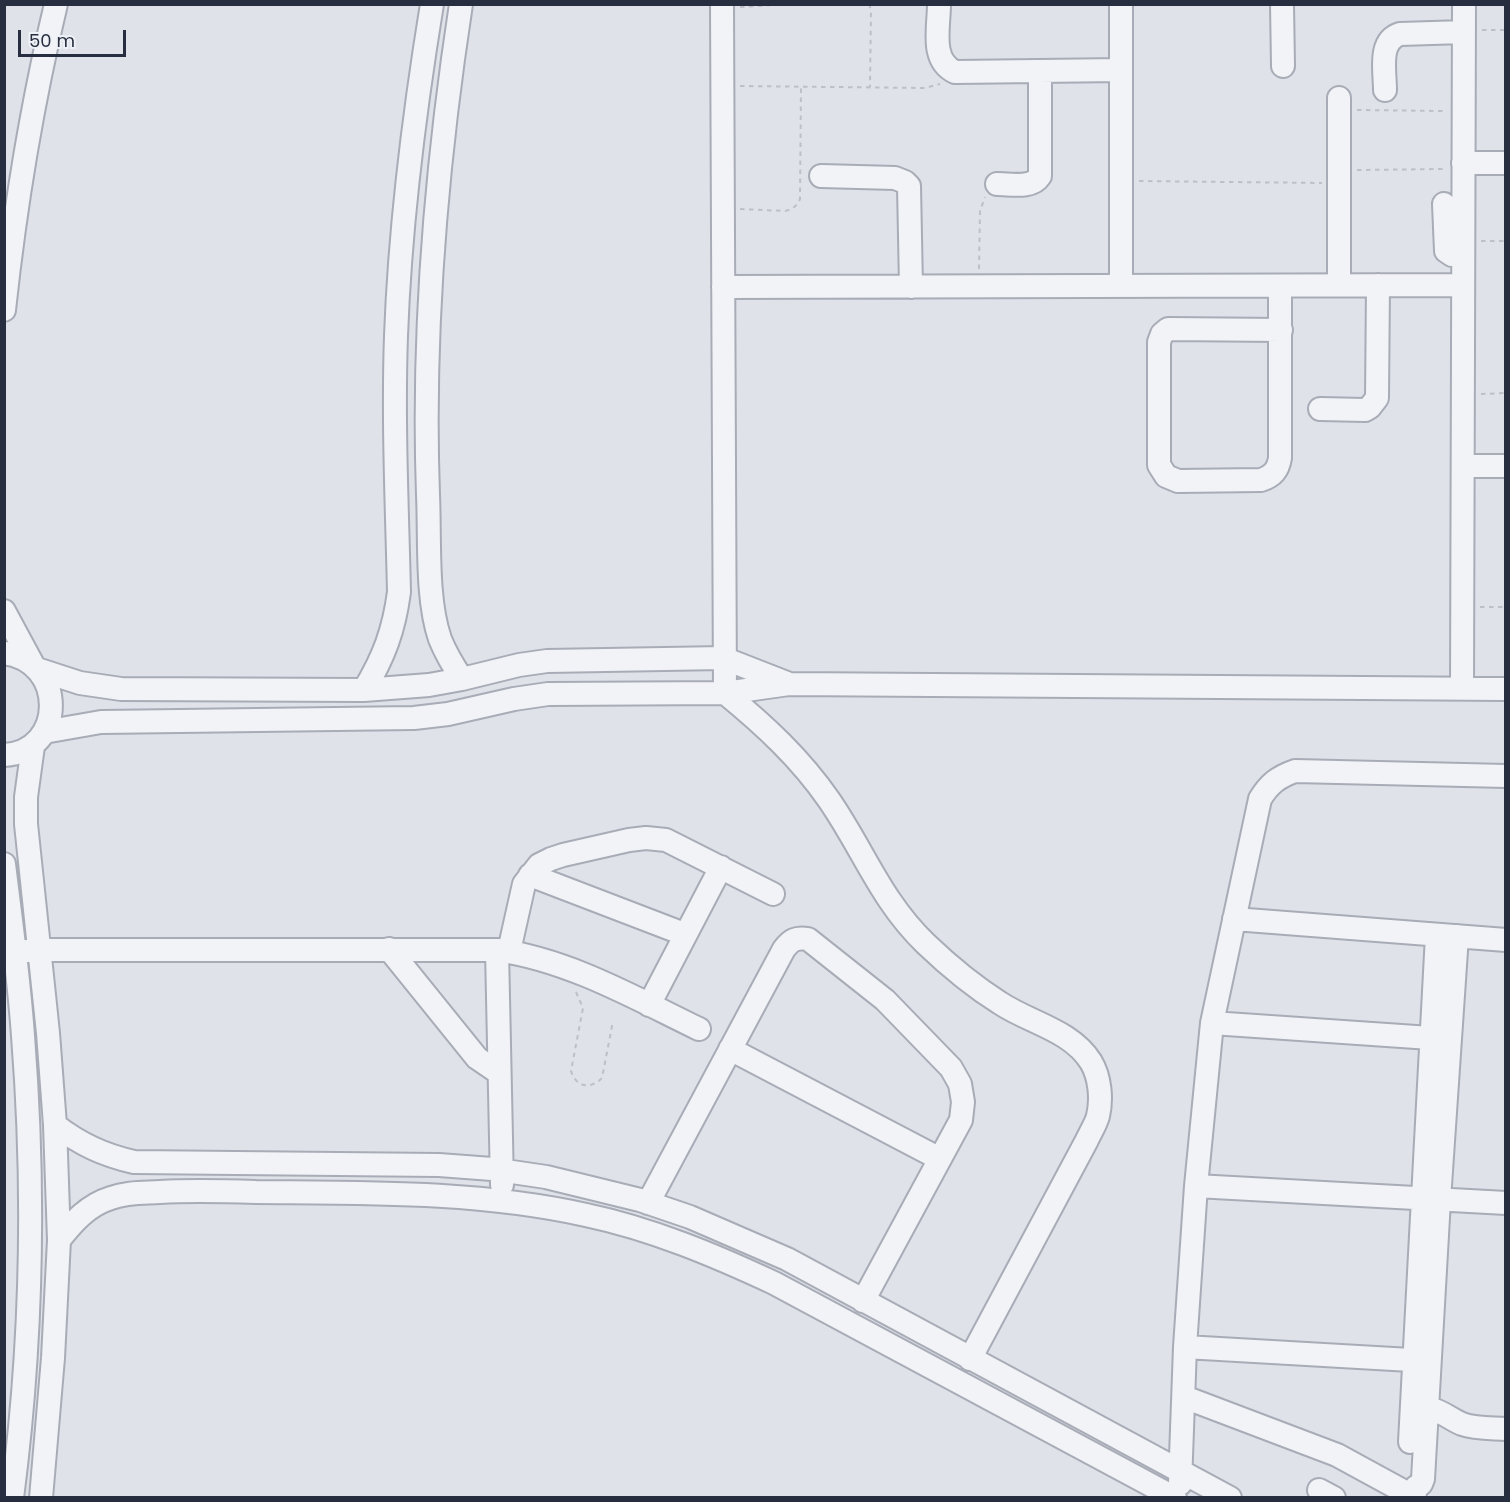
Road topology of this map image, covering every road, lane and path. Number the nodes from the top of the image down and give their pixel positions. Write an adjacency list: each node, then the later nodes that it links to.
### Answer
1 (56, 4): 43 (street)
2 (432, 4): 17 (street)
3 (461, 4): 18 (street)
4 (790, 4): 10 (path)
5 (869, 4): 21 (path)
6 (939, 4): 16 (street)
7 (1121, 4): 14 (street)
8 (1282, 4): 13 (street)
9 (1464, 4): 12 (street)
10 (722, 6): 19 (street)
11 (1506, 30): 12 (path)
12 (1464, 31): 22 (street); 24 (street)
13 (1283, 66)
14 (1121, 70): 15 (street); 29 (street)
15 (1040, 71): 16 (street); 30 (street)
16 (955, 72): 21 (path)
17 (419, 82): 18 (street); 60 (street)
18 (448, 86): 56 (street)
19 (722, 86): 20 (path); 32 (street)
20 (801, 87): 21 (path); 32 (path)
21 (870, 87)
22 (1385, 90)
23 (1339, 104): 24 (path); 28 (street)
24 (1463, 111): 26 (street)
25 (1506, 163): 26 (street)
26 (1463, 166): 28 (path); 34 (street)
27 (820, 176): 42 (street)
28 (1339, 177): 29 (path); 35 (street)
29 (1121, 181): 39 (street)
30 (997, 184): 38 (path)
31 (1444, 204): 34 (street)
32 (723, 209): 41 (street)
33 (1506, 241): 34 (path)
34 (1463, 248): 37 (street)
35 (1338, 285): 36 (street); 40 (street)
36 (1378, 285): 37 (street); 47 (street)
37 (1463, 285): 46 (street)
38 (979, 286): 39 (street); 42 (street)
39 (1121, 286): 40 (street)
40 (1280, 286): 44 (street)
41 (723, 287): 42 (street); 54 (street)
42 (911, 287)
43 (4, 310)
44 (1281, 330): 44 (street)
45 (1506, 393): 46 (path)
46 (1463, 394): 48 (street)
47 (1320, 409)
48 (1463, 465): 49 (street); 51 (street)
49 (1506, 466)
50 (1506, 606): 51 (path)
51 (1462, 608): 58 (street)
52 (4, 611): 55 (street)
53 (4, 653): 55 (street)
54 (723, 658): 56 (street); 57 (street); 61 (street)
55 (36, 667): 60 (street); 62 (street)
56 (462, 680): 60 (street)
57 (789, 684): 58 (street); 61 (street)
58 (1462, 688): 59 (street)
59 (1506, 689)
60 (363, 690)
61 (725, 693): 62 (street); 103 (street)
62 (38, 739): 63 (street); 74 (street)
63 (4, 755)
64 (1506, 776): 69 (street)
65 (4, 864): 76 (street)
66 (721, 867): 67 (street); 68 (street); 70 (street)
67 (530, 875): 70 (street); 75 (street)
68 (773, 894)
69 (1234, 920): 71 (street); 80 (street)
70 (684, 934): 78 (street)
71 (1447, 936): 72 (street); 82 (street)
72 (1506, 940)
73 (389, 949): 74 (street); 75 (street); 84 (street)
74 (39, 950): 76 (street); 85 (street)
75 (503, 950): 77 (street); 84 (street)
76 (10, 953): 112 (street)
77 (565, 968): 78 (street); 79 (path)
78 (649, 1005): 81 (street)
79 (613, 1021)
80 (1212, 1023): 82 (street); 90 (street)
81 (699, 1029)
82 (1441, 1039): 93 (street)
83 (730, 1049): 86 (street); 86 (street); 95 (street)
84 (499, 1073): 89 (street)
85 (56, 1125): 87 (street); 98 (street)
86 (940, 1159): 101 (street)
87 (189, 1162): 88 (street); 91 (street)
88 (439, 1165): 89 (street); 92 (street)
89 (502, 1171): 94 (street); 95 (street)
90 (1196, 1186): 93 (street); 102 (street)
91 (192, 1190): 92 (street); 98 (street)
92 (437, 1195): 94 (street)
93 (1430, 1199): 96 (street); 104 (street)
94 (502, 1201): 97 (street)
95 (644, 1201): 97 (street); 99 (street)
96 (1506, 1203)
97 (633, 1227): 100 (street)
98 (59, 1240): 113 (street)
99 (787, 1259): 100 (street); 101 (street)
100 (774, 1283): 108 (street)
101 (863, 1301): 103 (street)
102 (1185, 1347): 104 (street); 106 (street)
103 (970, 1359): 105 (street)
104 (1422, 1360): 107 (street); 111 (street)
105 (1032, 1392): 108 (street); 110 (street)
106 (1184, 1397): 110 (street); 111 (street)
107 (1427, 1408): 109 (street); 111 (street)
108 (1019, 1414): 114 (street)
109 (1506, 1429)
110 (1181, 1471): 114 (street); 115 (street)
111 (1415, 1494)
112 (12, 1497)
113 (41, 1497)
114 (1177, 1497)
115 (1230, 1497)

